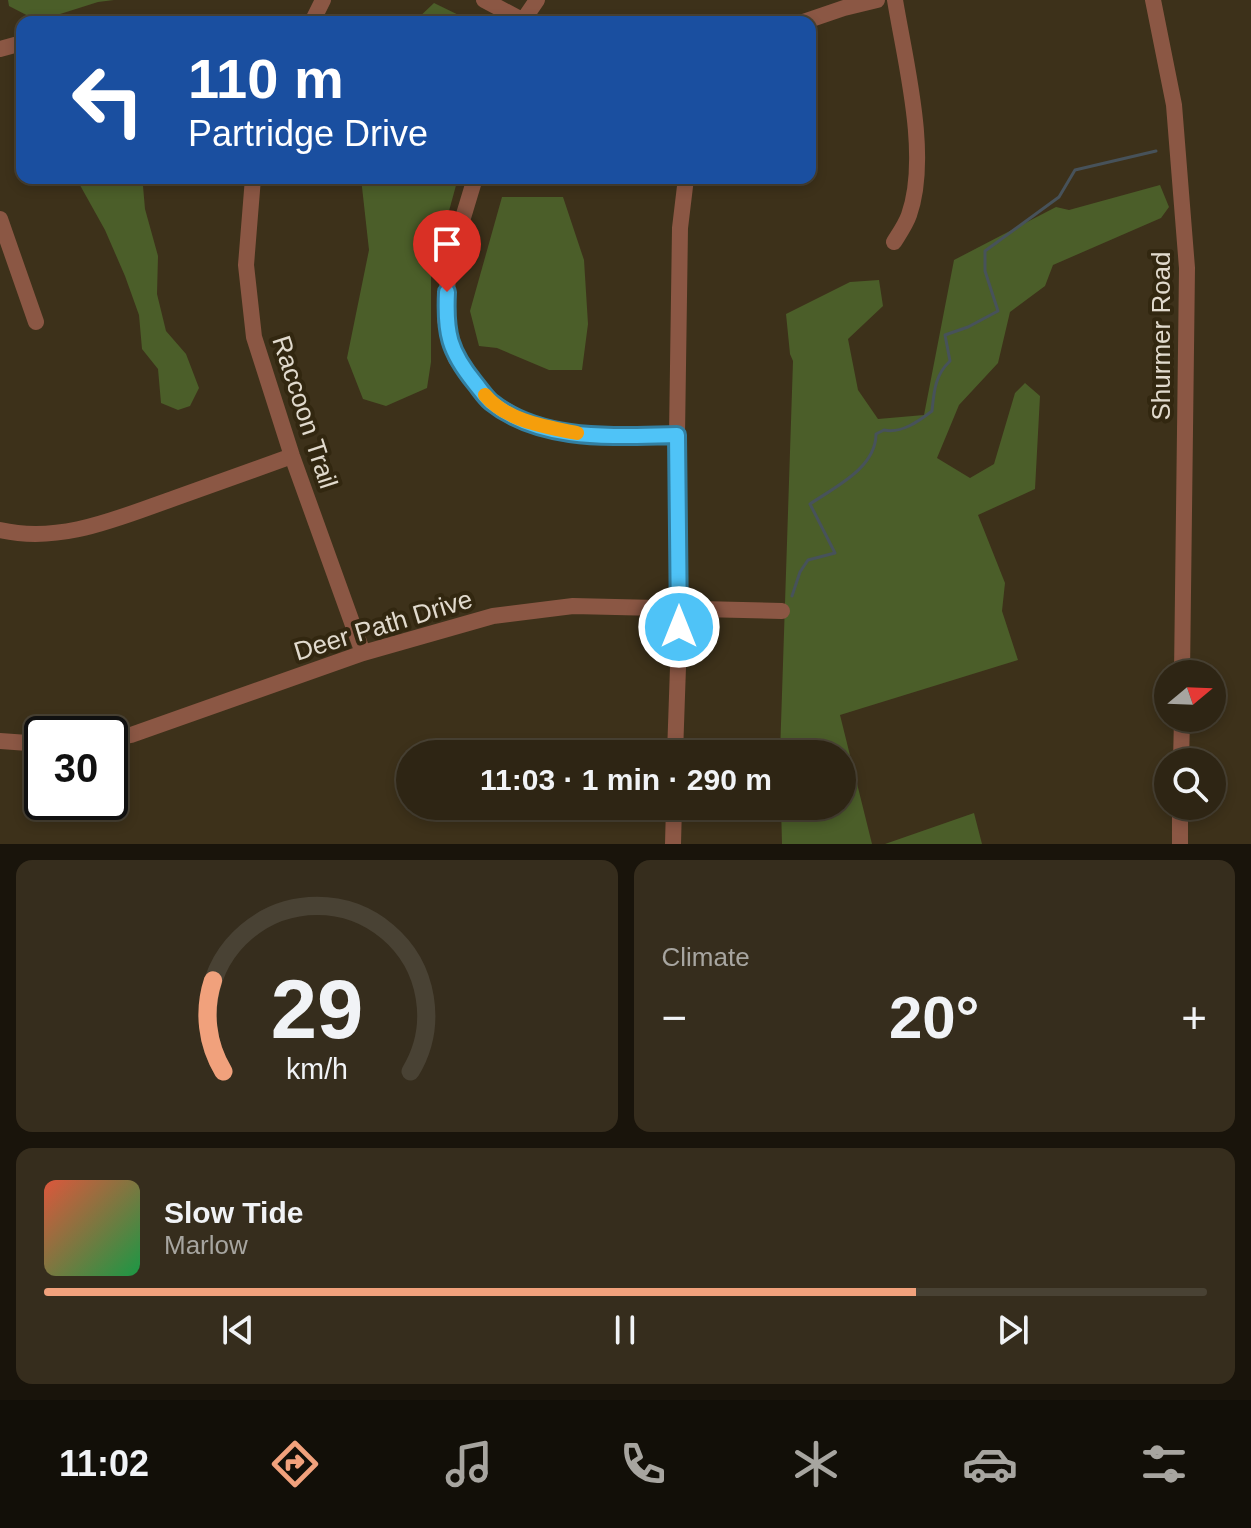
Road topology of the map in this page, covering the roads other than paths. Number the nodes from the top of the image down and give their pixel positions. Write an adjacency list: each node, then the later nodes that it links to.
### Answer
1 (484, 0): 5 (street)
2 (877, 0): 6 (street)
3 (895, 0): 11 (street)
4 (1153, 0): 19 (street, Shurmer Road)
5 (513, 16)
6 (816, 18)
7 (253, 184): 14 (street, Raccoon Trail)
8 (473, 184): 13 (street)
9 (685, 184): 13 (street)
10 (0, 219): 12 (street)
11 (894, 242)
12 (36, 322)
13 (677, 435): 16 (street)
14 (292, 456): 15 (street); 18 (street, Raccoon Trail)
15 (0, 530)
16 (680, 609): 17 (street, Deer Path Drive); 18 (street, Deer Path Drive); 21 (street)
17 (782, 611)
18 (363, 653): 20 (street, Deer Path Drive)
19 (1182, 660)
20 (128, 736)
21 (675, 740)
22 (0, 741): 23 (street)
23 (24, 743)
24 (674, 820): 26 (street)
25 (1180, 820): 27 (street)
26 (673, 844)
27 (1180, 844)

